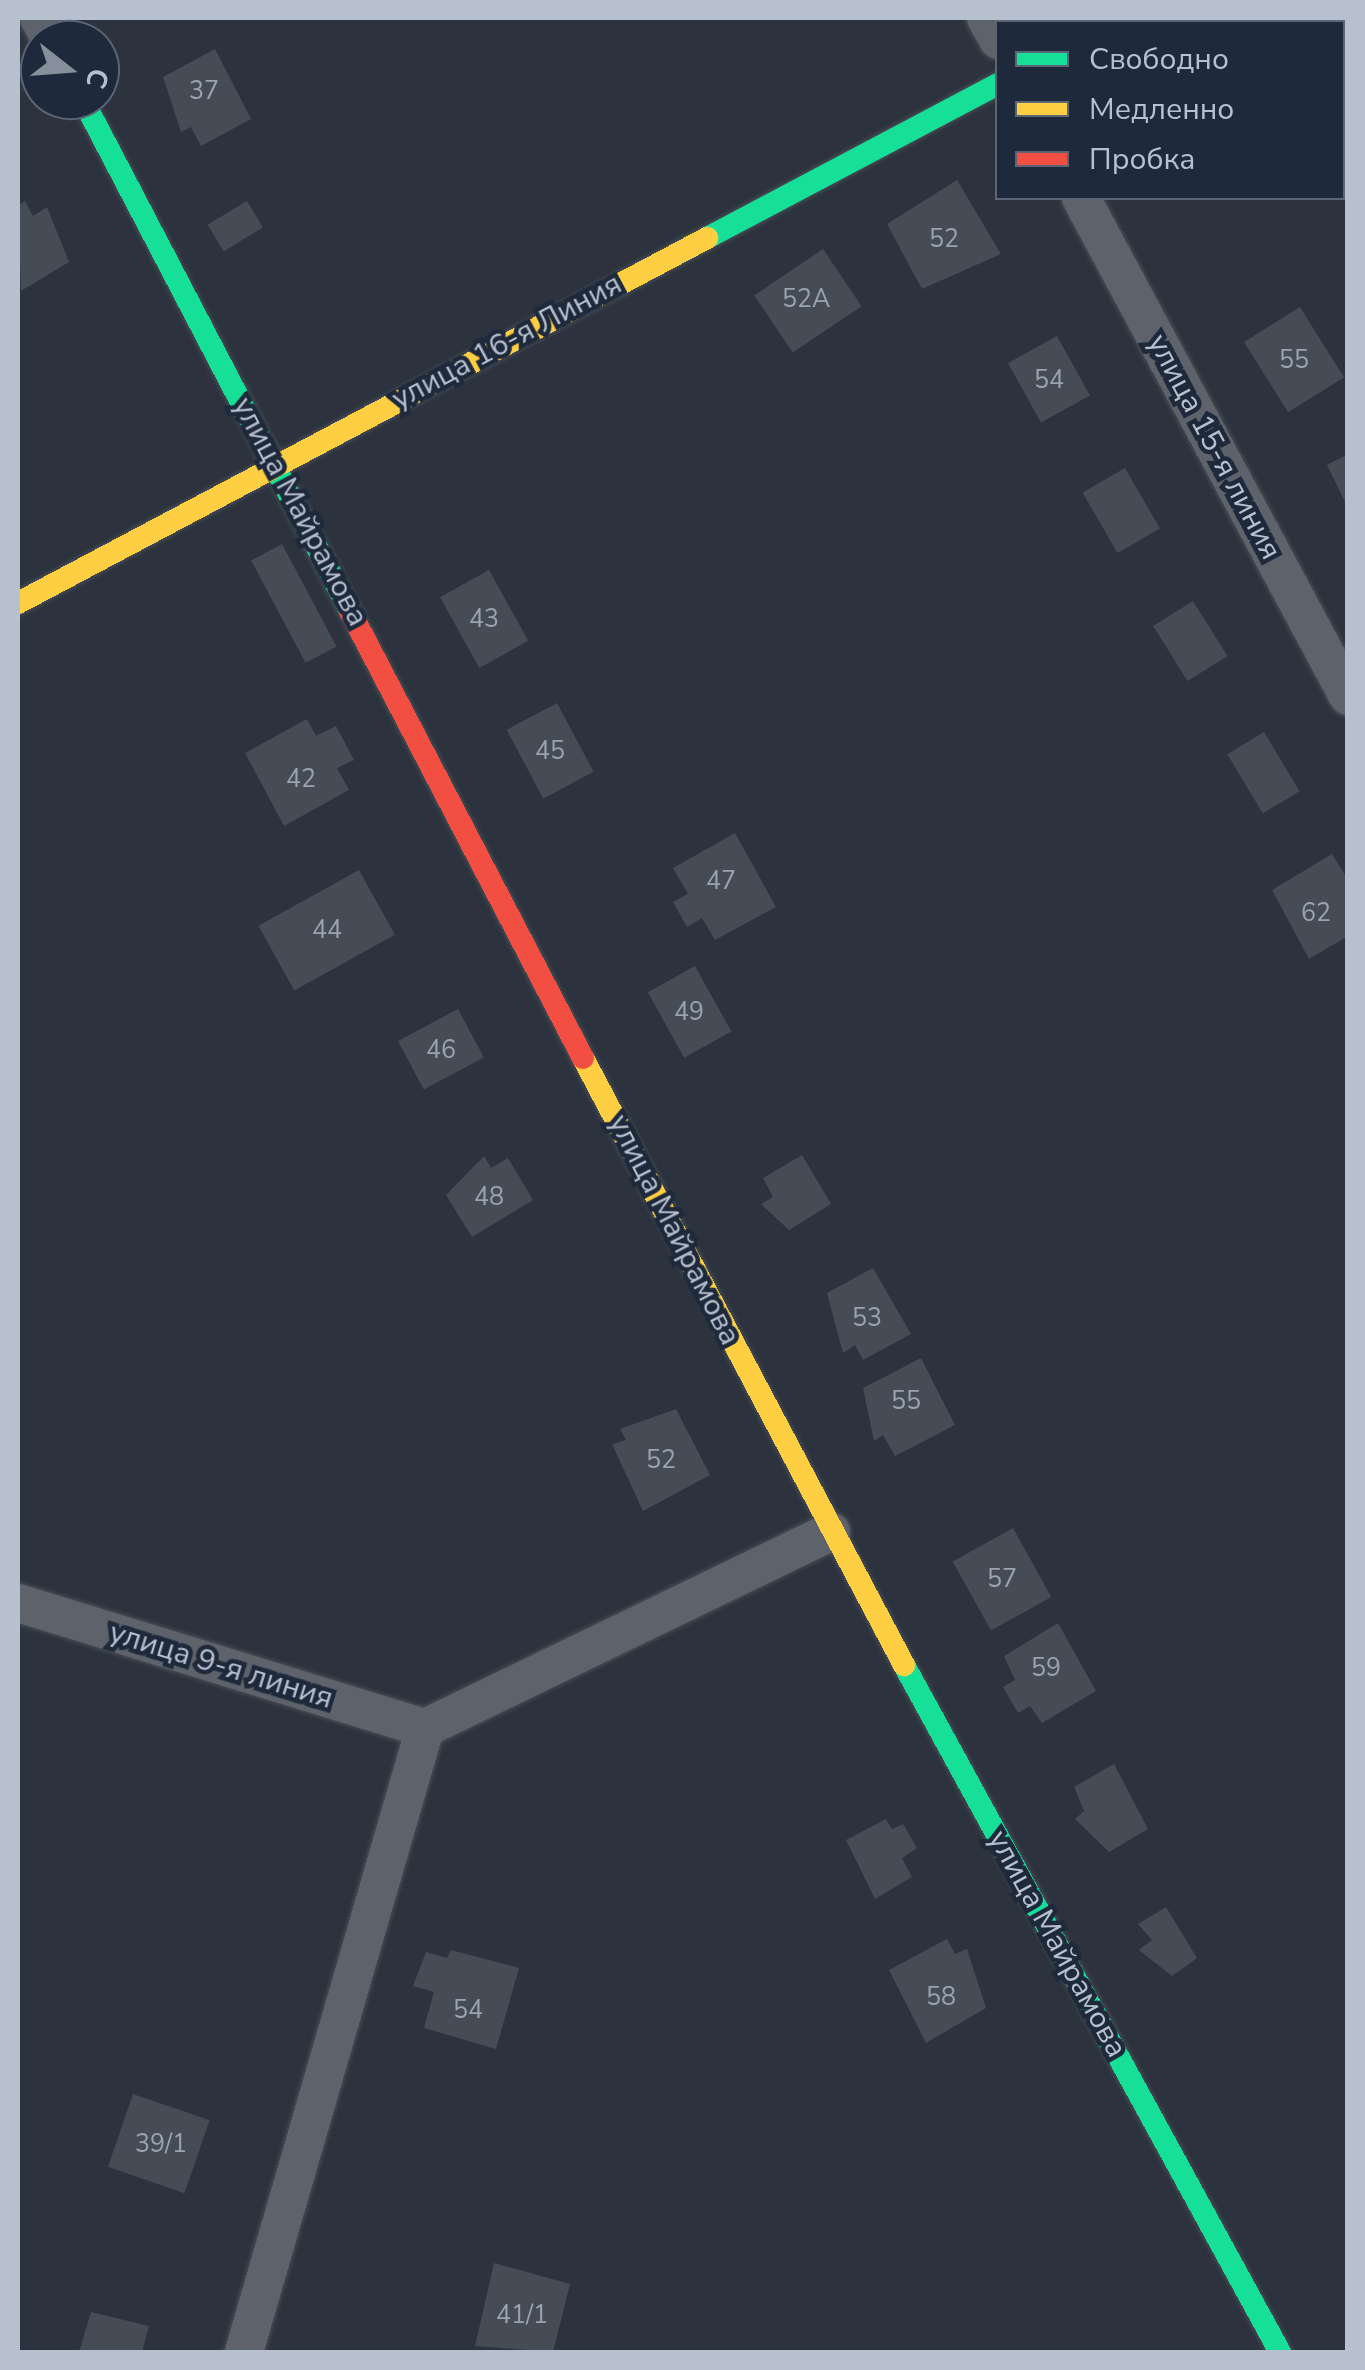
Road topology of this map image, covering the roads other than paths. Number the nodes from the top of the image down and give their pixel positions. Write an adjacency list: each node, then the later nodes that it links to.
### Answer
1 (995, 86): 4 (street, улица 16-я Линия)
2 (94, 120): 4 (street, улица Майрамова)
3 (1083, 200): 6 (street, улица 15-я линия)
4 (276, 464): 5 (street, улица 16-я Линия); 7 (street, улица Майрамова)
5 (18, 603)
6 (1348, 696)
7 (831, 1532): 9 (street); 11 (street, улица Майрамова)
8 (18, 1603): 9 (street, улица 9-я линия)
9 (425, 1728): 10 (street)
10 (244, 2352)
11 (1280, 2352)

